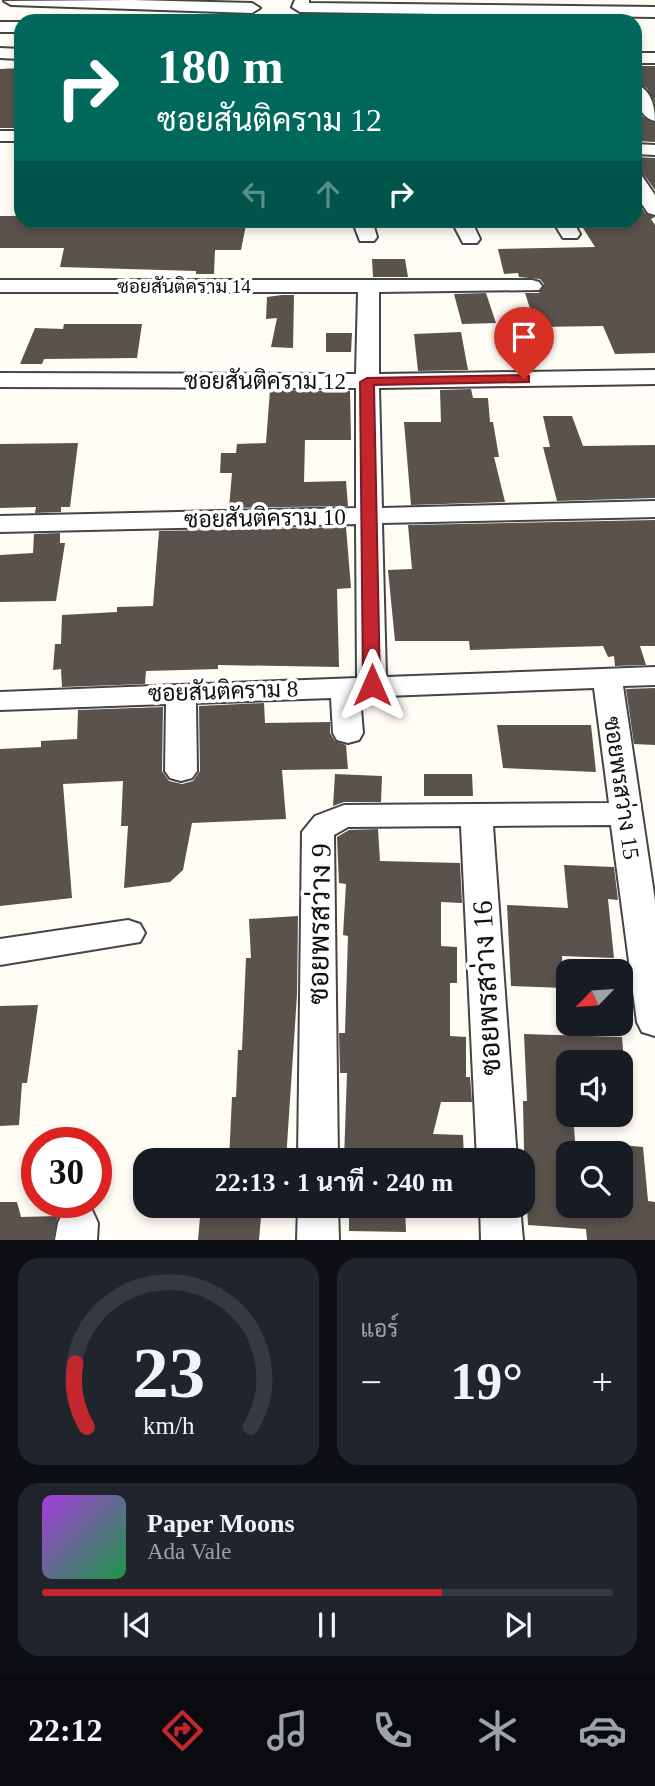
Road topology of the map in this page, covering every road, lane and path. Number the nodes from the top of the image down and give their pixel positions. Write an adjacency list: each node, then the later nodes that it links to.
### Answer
1 (302, 0): 2 (street)
2 (363, 4): 3 (street)
3 (418, 4): 4 (street)
4 (477, 5): 5 (street)
5 (536, 6): 6 (street)
6 (598, 6): 9 (street)
7 (5, 7): 8 (street)
8 (252, 10)
9 (655, 12)
10 (642, 98): 11 (street)
11 (655, 116)
12 (642, 190): 13 (street)
13 (655, 209)
14 (0, 286): 16 (street, ซอยสันติคราม 14)
15 (532, 286): 16 (street, ซอยสันติคราม 14)
16 (369, 287): 19 (street)
17 (655, 377): 19 (street, ซอยสันติคราม 12)
18 (0, 380): 19 (street, ซอยสันติคราม 12)
19 (367, 382): 21 (street)
20 (655, 509): 21 (street, ซอยสันติคราม 10)
21 (371, 516): 22 (street, ซอยสันติคราม 10); 25 (street)
22 (0, 524)
23 (655, 676): 24 (street, ซอยสันติคราม 8)
24 (607, 678): 25 (street, ซอยสันติคราม 8); 30 (street, ซอยพรสว่าง 15)
25 (359, 685): 26 (street, ซอยสันติคราม 8); 28 (street)
26 (181, 693): 27 (street, ซอยสันติคราม 8); 29 (street)
27 (0, 701)
28 (348, 733)
29 (181, 771)
30 (626, 814): 31 (street, ซอยพรสว่าง 9); 34 (street, ซอยพรสว่าง 15)
31 (476, 815): 35 (street, ซอยพรสว่าง 9); 36 (street, ซอยพรสว่าง 16)
32 (128, 933): 33 (street)
33 (0, 952)
34 (655, 1022)
35 (318, 1148)
36 (496, 1148)
37 (318, 1218): 39 (street)
38 (500, 1218): 40 (street)
39 (318, 1240)
40 (502, 1240)

